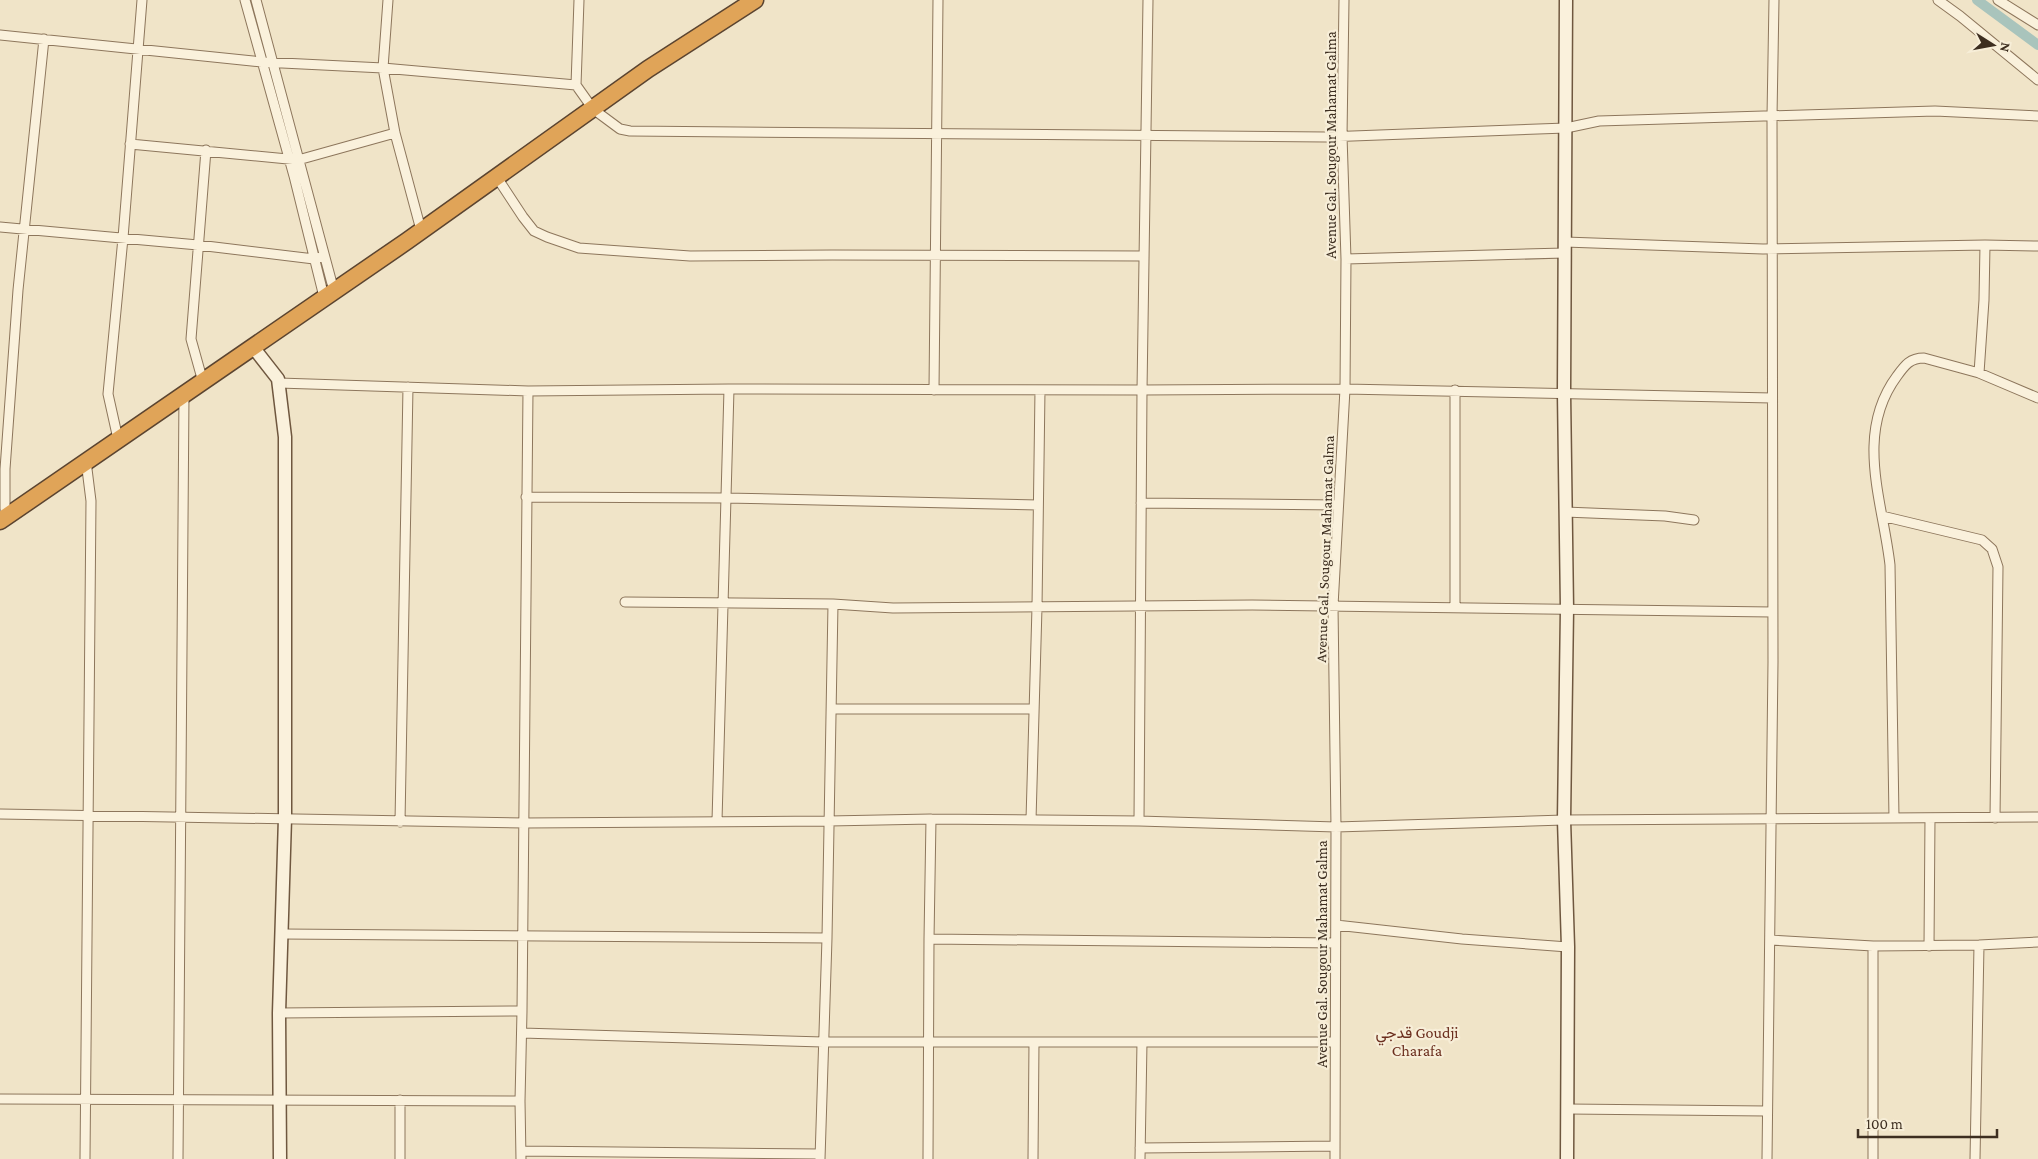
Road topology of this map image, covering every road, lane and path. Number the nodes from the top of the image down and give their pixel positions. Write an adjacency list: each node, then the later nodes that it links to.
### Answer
1 (142, 0): 17 (street)
2 (246, 0): 18 (street)
3 (256, 0): 19 (street)
4 (388, 0): 20 (street)
5 (578, 0): 22 (street)
6 (755, 0): 23 (highway)
7 (938, 0): 28 (street)
8 (1148, 0): 29 (street)
9 (1344, 0): 30 (street, Avenue Gal. Sougour Mahamat Galma)
10 (1566, 0): 26 (main road)
11 (1774, 0): 24 (street)
12 (1938, 0): 21 (street)
13 (1998, 0): 14 (street)
14 (2038, 25)
15 (0, 35): 16 (street)
16 (44, 39): 17 (street); 36 (street)
17 (138, 48): 18 (street); 31 (street)
18 (262, 62): 19 (street); 33 (street)
19 (273, 62): 20 (street); 33 (street)
20 (383, 68): 22 (street); 27 (street)
21 (2038, 80)
22 (576, 85): 23 (street)
23 (593, 109): 28 (street); 34 (highway)
24 (1772, 116): 25 (street); 26 (street); 43 (street)
25 (2038, 116)
26 (1566, 128): 30 (street); 42 (main road)
27 (395, 133): 33 (street); 37 (street)
28 (936, 134): 29 (street); 44 (street)
29 (1146, 136): 30 (street); 46 (street)
30 (1342, 136): 48 (street, Avenue Gal. Sougour Mahamat Galma)
31 (130, 144): 32 (street); 38 (street)
32 (206, 150): 33 (street); 39 (street)
33 (294, 160): 45 (street); 47 (street)
34 (496, 176): 37 (highway); 44 (street)
35 (0, 227): 36 (street)
36 (24, 229): 38 (street); 67 (street)
37 (421, 230): 49 (highway)
38 (123, 238): 39 (street); 68 (street)
39 (198, 245): 47 (street); 52 (street)
40 (1985, 245): 41 (street); 43 (street); 51 (street)
41 (2038, 246)
42 (1565, 248): 43 (street); 48 (street); 62 (main road)
43 (1772, 248): 64 (street)
44 (936, 255): 46 (street); 57 (street)
45 (324, 256): 47 (street); 49 (street)
46 (1144, 256): 59 (street)
47 (314, 259): 49 (street)
48 (1346, 259): 56 (street, Avenue Gal. Sougour Mahamat Galma)
49 (329, 294): 50 (highway)
50 (253, 347): 52 (highway); 53 (main road)
51 (1979, 373): 65 (street); 76 (street)
52 (203, 382): 63 (highway)
53 (279, 383): 54 (street); 94 (main road)
54 (408, 387): 61 (street); 104 (street)
55 (729, 389): 57 (street); 61 (street); 71 (street)
56 (1345, 389): 59 (street); 60 (street); 73 (street, Avenue Gal. Sougour Mahamat Galma)
57 (934, 390): 58 (street)
58 (1040, 390): 59 (street); 74 (street)
59 (1142, 390): 72 (street)
60 (1455, 390): 62 (street); 85 (street)
61 (528, 391): 70 (street)
62 (1564, 393): 64 (street); 75 (main road)
63 (184, 394): 68 (highway); 92 (street)
64 (1772, 398): 87 (street)
65 (2038, 398)
66 (0, 399): 67 (street)
67 (10, 400): 77 (street)
68 (118, 439): 69 (highway)
69 (86, 461): 77 (highway); 91 (street)
70 (526, 497): 71 (street); 106 (street)
71 (725, 498): 74 (street); 80 (street)
72 (1141, 503): 73 (street); 84 (street)
73 (1338, 504): 83 (street, Avenue Gal. Sougour Mahamat Galma)
74 (1038, 505): 82 (street)
75 (1566, 512): 78 (street); 86 (main road)
76 (1882, 516): 95 (street); 97 (street)
77 (2, 519)
78 (1694, 520)
79 (624, 602): 80 (street)
80 (724, 602): 81 (street); 102 (street)
81 (833, 604): 82 (street); 88 (street)
82 (1037, 606): 84 (street); 89 (street)
83 (1333, 606): 84 (street); 85 (street); 107 (street, Avenue Gal. Sougour Mahamat Galma)
84 (1140, 607): 103 (street)
85 (1455, 608): 86 (street)
86 (1566, 609): 87 (street); 101 (main road)
87 (1772, 612): 99 (street)
88 (831, 709): 89 (street); 105 (street)
89 (1034, 709): 100 (street)
90 (0, 814): 91 (street)
91 (88, 815): 92 (street); 131 (street)
92 (180, 817): 94 (street); 129 (street)
93 (2038, 817): 97 (street)
94 (285, 818): 104 (street); 109 (main road)
95 (1894, 818): 96 (street); 99 (street)
96 (1930, 818): 97 (street); 118 (street)
97 (1994, 818)
98 (931, 819): 100 (street); 105 (street); 112 (street)
99 (1771, 819): 101 (street); 113 (street)
100 (1031, 820): 103 (street)
101 (1564, 820): 107 (street); 119 (main road)
102 (717, 821): 105 (street); 106 (street)
103 (1139, 821): 107 (street)
104 (400, 822): 106 (street)
105 (829, 822): 111 (street)
106 (524, 823): 110 (street)
107 (1336, 827): 108 (street, Avenue Gal. Sougour Mahamat Galma)
108 (1336, 925): 115 (street, Avenue Gal. Sougour Mahamat Galma); 119 (street)
109 (282, 934): 110 (street); 121 (main road)
110 (522, 935): 111 (street); 120 (street)
111 (827, 938): 124 (street)
112 (929, 939): 115 (street); 123 (street)
113 (1770, 940): 117 (street); 135 (street)
114 (2038, 942): 116 (street)
115 (1336, 943): 127 (street, Avenue Gal. Sougour Mahamat Galma)
116 (1979, 945): 118 (street); 151 (street)
117 (1873, 946): 118 (street); 150 (street)
118 (1929, 946)
119 (1568, 947): 134 (main road)
120 (522, 1011): 121 (street); 122 (street)
121 (279, 1013): 130 (main road)
122 (522, 1033): 124 (street); 133 (street)
123 (928, 1040): 124 (street); 125 (street); 144 (street)
124 (823, 1042): 139 (street)
125 (1034, 1042): 126 (street); 145 (street)
126 (1142, 1042): 127 (street); 137 (street)
127 (1335, 1042): 136 (street, Avenue Gal. Sougour Mahamat Galma)
128 (0, 1099): 131 (street)
129 (178, 1099): 130 (street); 131 (street); 141 (street)
130 (280, 1099): 132 (street); 142 (main road)
131 (85, 1100): 140 (street)
132 (400, 1100): 133 (street); 143 (street)
133 (520, 1101): 138 (street)
134 (1568, 1109): 135 (street); 148 (main road)
135 (1766, 1111): 149 (street)
136 (1335, 1146): 137 (street); 147 (street, Avenue Gal. Sougour Mahamat Galma)
137 (1140, 1148): 146 (street)
138 (521, 1155): 139 (street)
139 (820, 1156)
140 (85, 1159)
141 (178, 1159)
142 (280, 1159)
143 (400, 1159)
144 (928, 1159)
145 (1033, 1159)
146 (1140, 1159)
147 (1335, 1159)
148 (1567, 1159)
149 (1767, 1159)
150 (1872, 1159)
151 (1975, 1159)

